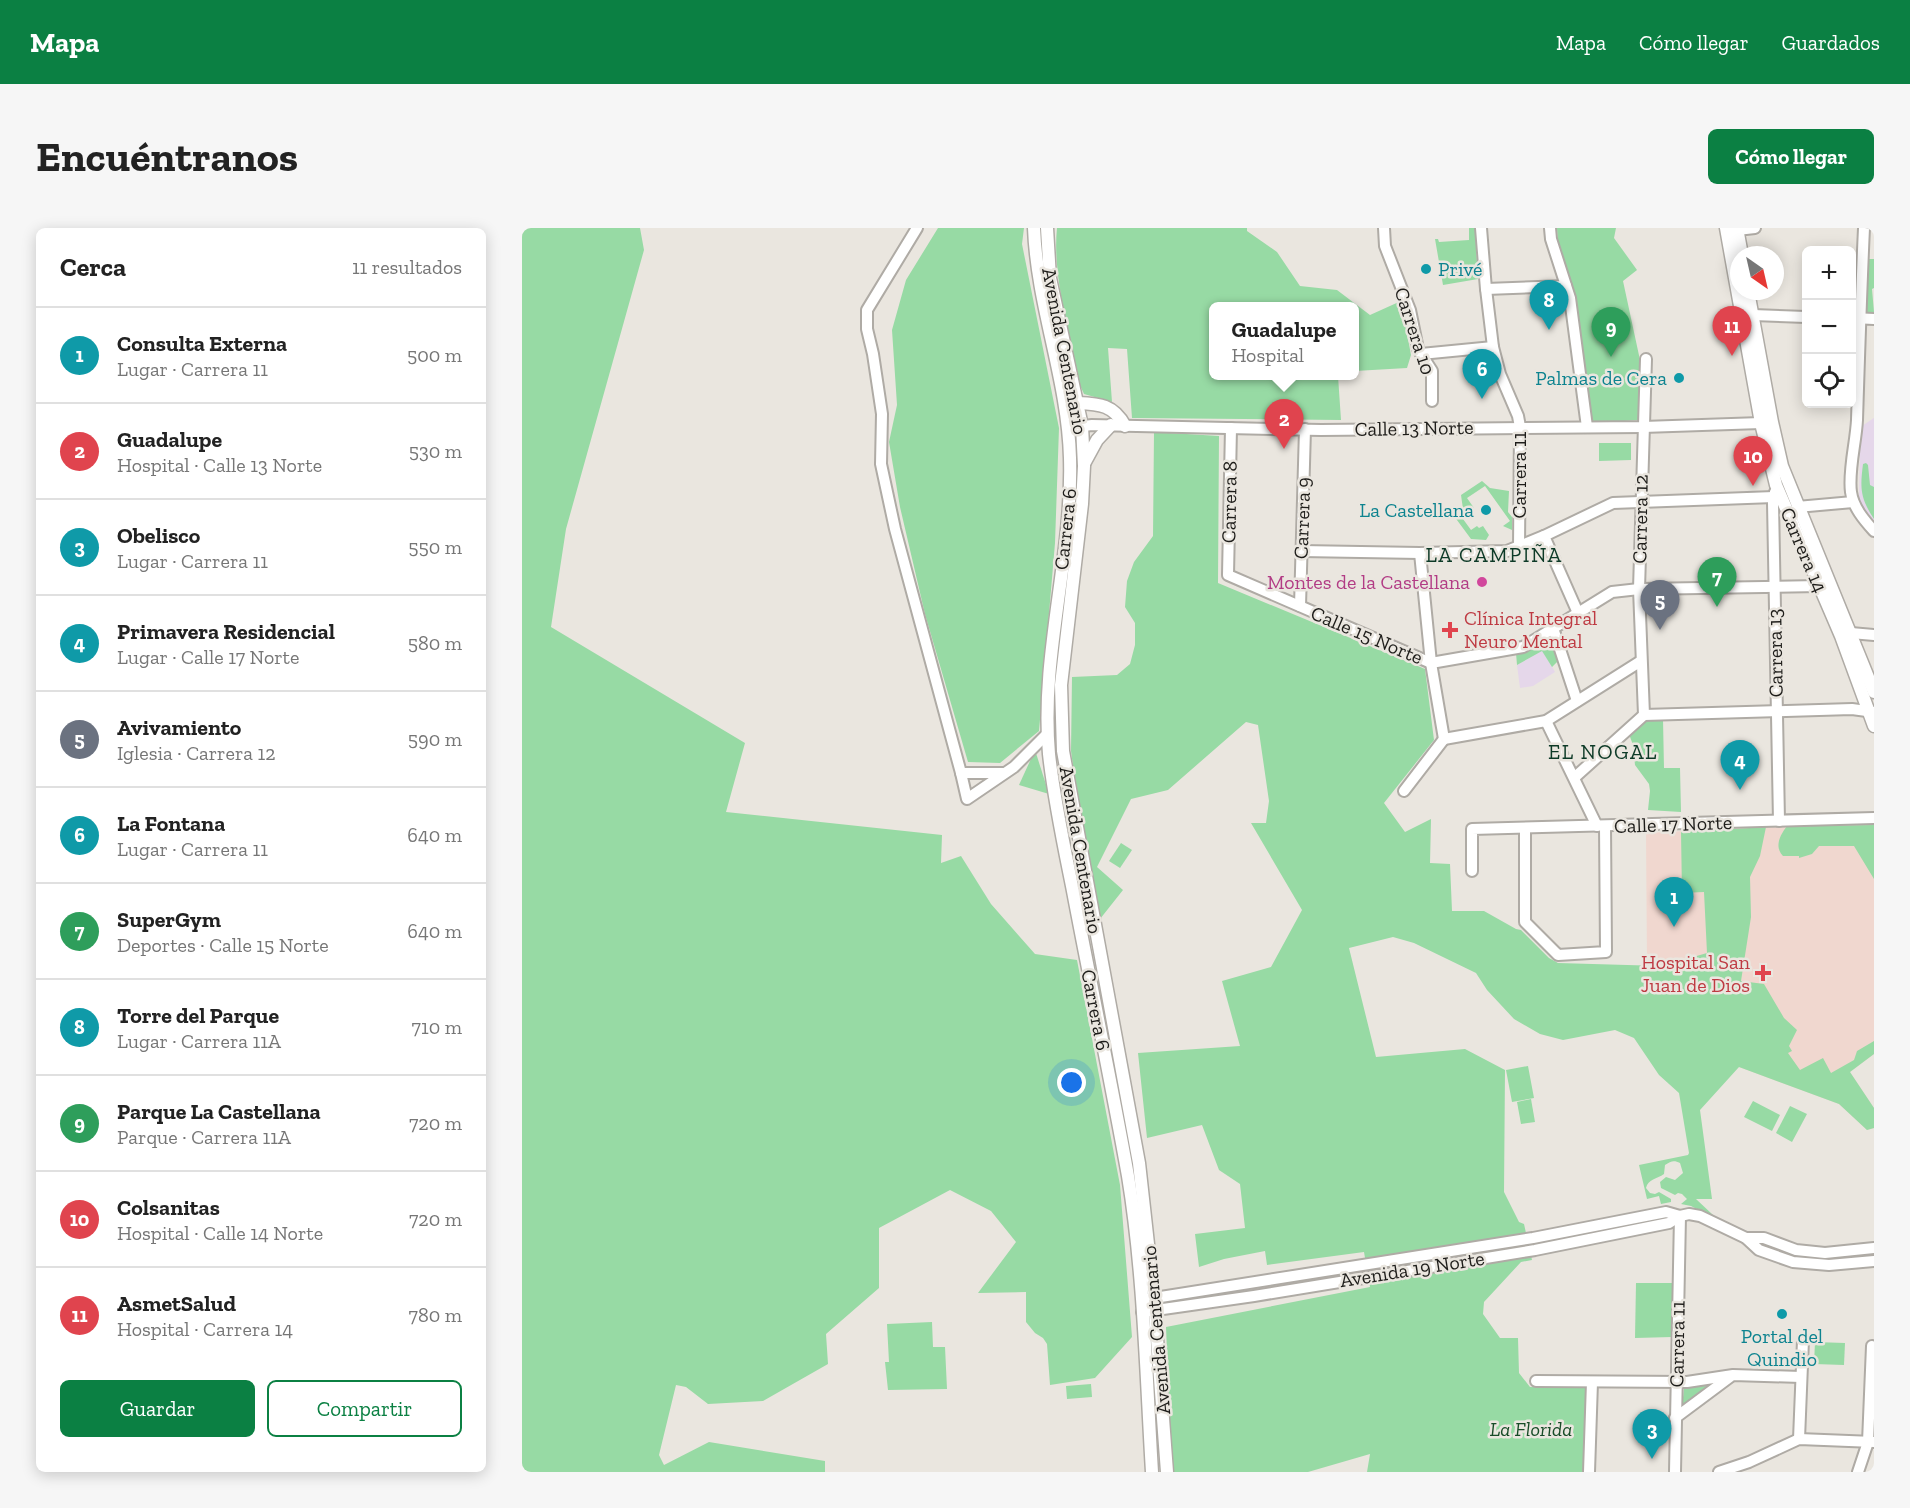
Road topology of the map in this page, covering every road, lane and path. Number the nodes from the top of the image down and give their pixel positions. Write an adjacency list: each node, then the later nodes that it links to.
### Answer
1 (917, 228): 65 (street)
2 (1034, 228): 32 (main road, Carrera 6)
3 (1047, 228): 24 (main road, Avenida Centenario)
4 (1384, 228): 20 (street, Carrera 10)
5 (1481, 228): 12 (street, Carrera 11)
6 (1550, 228): 11 (street)
7 (1755, 228): 9 (street)
8 (1864, 228): 14 (street)
9 (1733, 229): 10 (main road); 25 (main road, Carrera 14)
10 (1739, 246)
11 (1566, 286): 12 (street); 30 (street)
12 (1486, 289): 19 (street, Carrera 11)
13 (1750, 300): 15 (main road, Carrera 14)
14 (1856, 300)
15 (1753, 315): 16 (street); 39 (main road, Carrera 14)
16 (1802, 316)
17 (1856, 318): 18 (street)
18 (1874, 319)
19 (1493, 347): 20 (street); 29 (street, Carrera 11)
20 (1421, 354): 23 (street, Carrera 10)
21 (1855, 354): 38 (street)
22 (1646, 360): 31 (street, Carrera 12)
23 (1432, 401)
24 (1076, 404): 27 (main road, Avenida Centenario); 28 (main road)
25 (1761, 423): 31 (street, Calle 13 Norte); 36 (main road, Carrera 14)
26 (1111, 425): 27 (street, Calle 13 Norte); 28 (street, Calle 13 Norte); 35 (main road)
27 (1082, 426): 32 (street, Calle 13 Norte); 35 (main road, Avenida Centenario)
28 (1125, 426): 33 (street, Calle 13 Norte)
29 (1520, 427): 30 (street, Calle 13 Norte); 34 (street, Calle 13 Norte); 42 (street, Carrera 11)
30 (1587, 427): 31 (street, Calle 13 Norte)
31 (1643, 427): 37 (street, Carrera 12)
32 (1068, 428): 63 (main road, Carrera 6)
33 (1231, 428): 34 (street, Calle 13 Norte); 45 (street, Carrera 8)
34 (1305, 429): 43 (street, Carrera 9)
35 (1084, 466): 79 (main road, Avenida Centenario)
36 (1775, 491): 37 (street); 46 (main road, Carrera 14); 47 (street, Carrera 13)
37 (1640, 502): 41 (street); 48 (street, Carrera 12)
38 (1853, 502): 39 (street); 40 (street)
39 (1797, 507): 52 (main road, Carrera 14)
40 (1874, 531)
41 (1544, 536): 42 (street); 50 (street, Carrera 11)
42 (1519, 548): 44 (street)
43 (1301, 551): 44 (street); 49 (street, Carrera 9)
44 (1420, 553): 55 (street)
45 (1228, 575): 49 (street, Calle 15 Norte)
46 (1819, 586): 47 (street, Calle 15 Norte); 59 (main road, Carrera 14)
47 (1774, 587): 48 (street, Calle 15 Norte); 58 (street, Carrera 13)
48 (1639, 589): 50 (street, Calle 15 Norte); 54 (street, Carrera 12)
49 (1300, 606): 55 (street, Calle 15 Norte)
50 (1578, 613): 51 (street, Calle 15 Norte)
51 (1553, 628): 55 (street, Calle 15 Norte); 57 (street)
52 (1851, 633): 53 (street); 56 (main road, Carrera 14)
53 (1874, 635)
54 (1641, 661): 57 (street); 60 (street, Carrera 12)
55 (1431, 663): 64 (street)
56 (1874, 692)
57 (1577, 701): 61 (street)
58 (1776, 711): 59 (street); 60 (street); 70 (street, Carrera 13)
59 (1872, 712): 62 (main road, Carrera 14)
60 (1644, 714): 67 (street)
61 (1546, 721): 64 (street); 67 (street)
62 (1874, 726)
63 (1048, 733): 66 (street); 80 (main road, Carrera 6)
64 (1444, 739): 68 (street)
65 (961, 773): 66 (street); 66 (street)
66 (1004, 774)
67 (1575, 777): 71 (street)
68 (1404, 791)
69 (1874, 818): 70 (street, Calle 17 Norte)
70 (1779, 821): 71 (street, Calle 17 Norte)
71 (1601, 826): 72 (street, Calle 17 Norte); 72 (street)
72 (1524, 828): 73 (street, Calle 17 Norte)
73 (1472, 871)
74 (1680, 1216): 75 (street, Avenida 19 Norte); 76 (street, Avenida 19 Norte); 87 (street, Carrera 11)
75 (1746, 1238): 77 (street, Avenida 19 Norte); 78 (street, Avenida 19 Norte)
76 (1534, 1244): 79 (street, Avenida 19 Norte); 79 (street, Avenida 19 Norte)
77 (1874, 1248)
78 (1874, 1261)
79 (1155, 1304): 80 (street, Avenida 19 Norte); 92 (main road, Avenida Centenario)
80 (1141, 1306): 91 (main road, Carrera 6)
81 (1803, 1340): 84 (street)
82 (1872, 1346): 90 (street)
83 (1733, 1375): 84 (street); 87 (street); 88 (street)
84 (1802, 1377): 89 (street)
85 (1536, 1381): 86 (street)
86 (1592, 1382): 87 (street); 93 (street)
87 (1676, 1382): 88 (street, Carrera 11)
88 (1675, 1418): 94 (street, Carrera 11)
89 (1799, 1439): 90 (street); 95 (street)
90 (1871, 1442): 96 (street)
91 (1152, 1472)
92 (1167, 1472)
93 (1589, 1472)
94 (1675, 1472)
95 (1719, 1472)
96 (1858, 1472)

